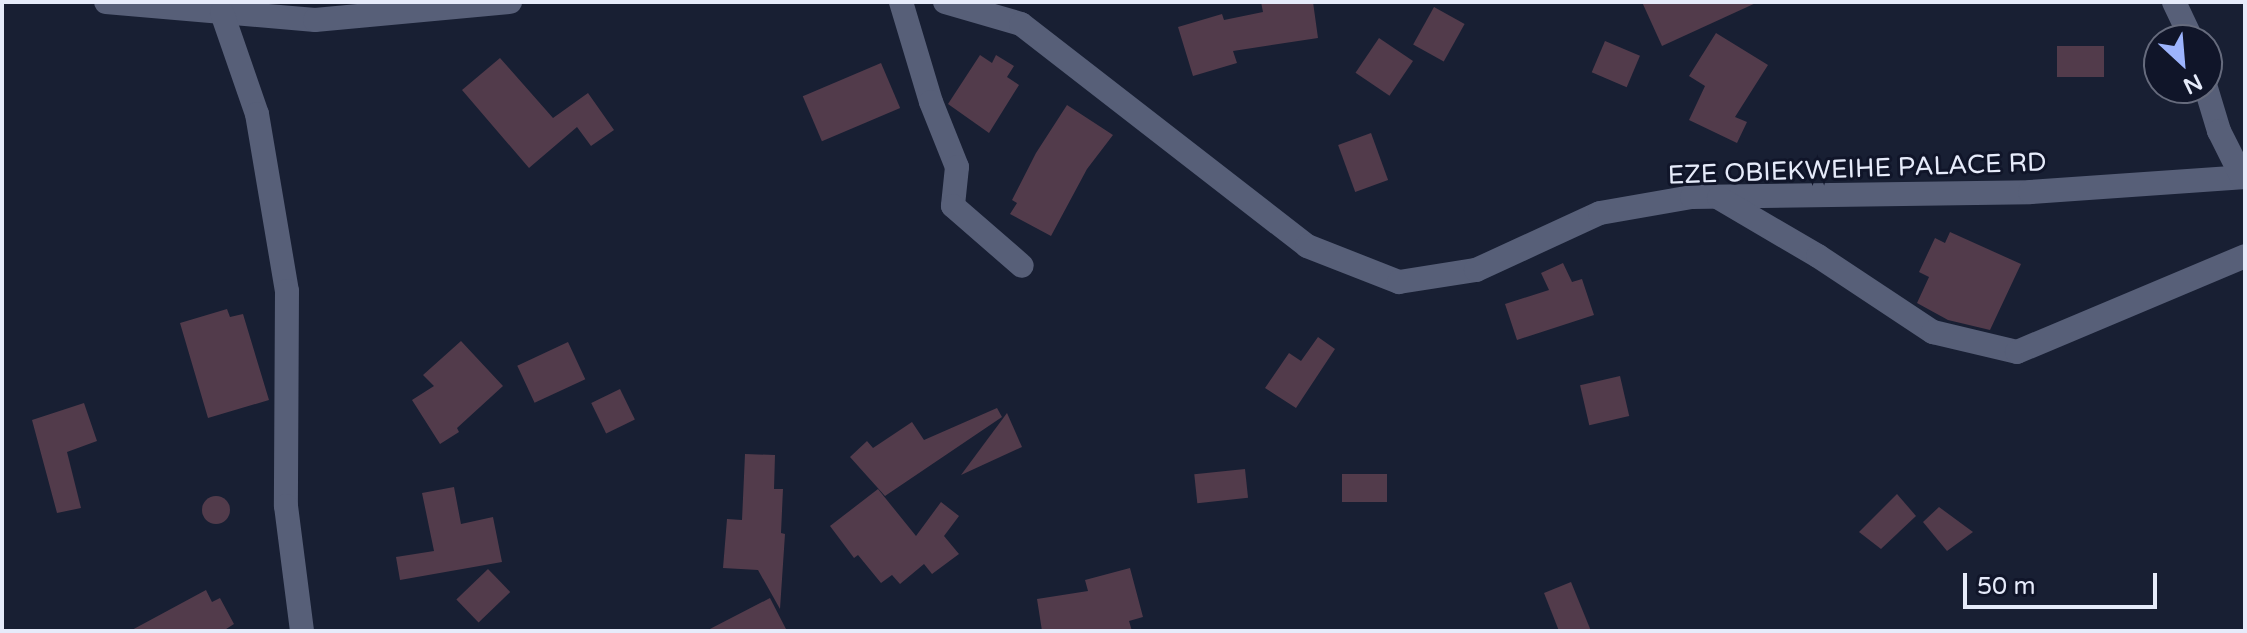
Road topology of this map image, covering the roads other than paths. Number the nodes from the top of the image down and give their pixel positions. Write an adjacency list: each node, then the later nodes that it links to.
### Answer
1 (106, 2): 7 (street)
2 (510, 2): 6 (street)
3 (901, 2): 13 (street)
4 (945, 2): 11 (street, EZE OBIEKWEIHE PALACE RD)
5 (2174, 2): 8 (street)
6 (304, 11): 7 (street)
7 (222, 13): 14 (street)
8 (2184, 24)
9 (2211, 104): 10 (street)
10 (2244, 177): 11 (street, EZE OBIEKWEIHE PALACE RD)
11 (1717, 197): 12 (street)
12 (2245, 256)
13 (1022, 266)
14 (302, 631)

